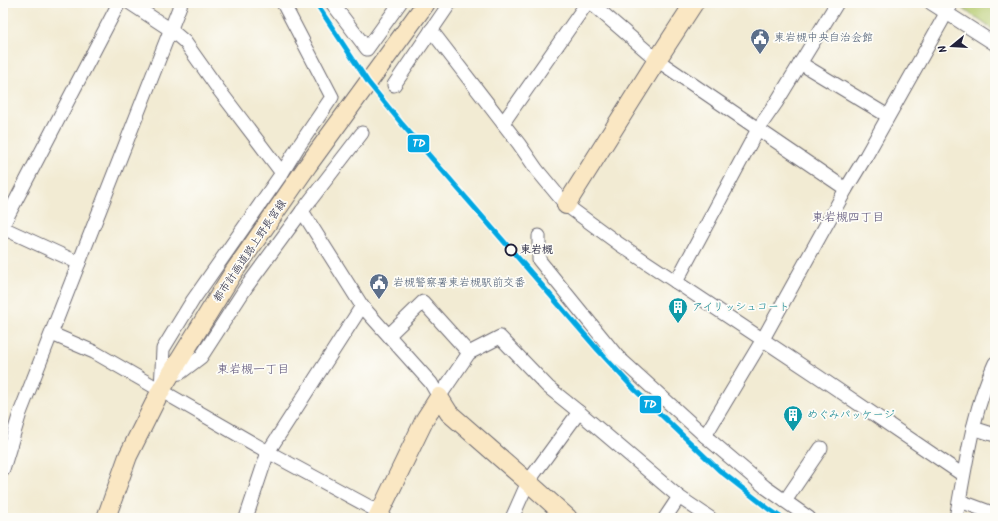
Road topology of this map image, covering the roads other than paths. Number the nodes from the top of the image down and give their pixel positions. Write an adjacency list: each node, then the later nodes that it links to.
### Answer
1 (119, 3): 29 (street)
2 (130, 3): 15 (street)
3 (181, 3): 15 (street)
4 (283, 3): 25 (street)
5 (332, 3): 6 (street)
6 (400, 3)
7 (426, 3): 39 (street, 都市計画道路上野長宮線)
8 (450, 3): 16 (street)
9 (587, 3): 22 (street)
10 (591, 3): 18 (street)
11 (694, 3): 18 (street)
12 (837, 3): 19 (street)
13 (931, 3): 14 (street)
14 (949, 8): 17 (street); 21 (street)
15 (171, 30): 25 (street); 31 (street)
16 (431, 30): 20 (street); 22 (street)
17 (995, 44)
18 (657, 60): 23 (street); 27 (street)
19 (800, 63): 21 (street); 23 (street)
20 (394, 85)
21 (888, 116): 26 (street)
22 (503, 123): 27 (street)
23 (758, 130): 26 (street); 32 (street)
24 (362, 133): 28 (street)
25 (282, 173): 40 (street)
26 (846, 188): 36 (street)
27 (566, 205): 32 (street)
28 (302, 211): 33 (street); 39 (street)
29 (3, 226): 31 (street)
30 (539, 236): 45 (street)
31 (79, 263): 34 (street)
32 (676, 282): 36 (street)
33 (362, 306): 35 (street); 47 (street)
34 (52, 334): 40 (street); 48 (street)
35 (389, 336): 37 (street); 41 (street)
36 (763, 339): 45 (street); 49 (street)
37 (469, 353): 41 (street); 42 (street)
38 (994, 368): 43 (street)
39 (171, 374): 40 (street, 都市計画道路上野長宮線)
40 (161, 390): 47 (street); 56 (street, 都市計画道路上野長宮線)
41 (439, 397): 50 (street); 55 (street)
42 (579, 412): 50 (street); 51 (street)
43 (973, 428): 44 (street); 49 (street)
44 (995, 435)
45 (705, 436): 52 (street)
46 (821, 448): 52 (street)
47 (268, 452): 55 (street); 57 (street)
48 (3, 469)
49 (963, 475): 53 (street)
50 (528, 482): 58 (street); 59 (street)
51 (679, 497): 60 (street); 61 (street)
52 (785, 500): 62 (street)
53 (960, 501): 54 (street); 63 (street)
54 (995, 514)
55 (378, 515)
56 (106, 518)
57 (246, 518)
58 (512, 518)
59 (568, 518)
60 (665, 518)
61 (710, 518)
62 (809, 518)
63 (956, 518)

